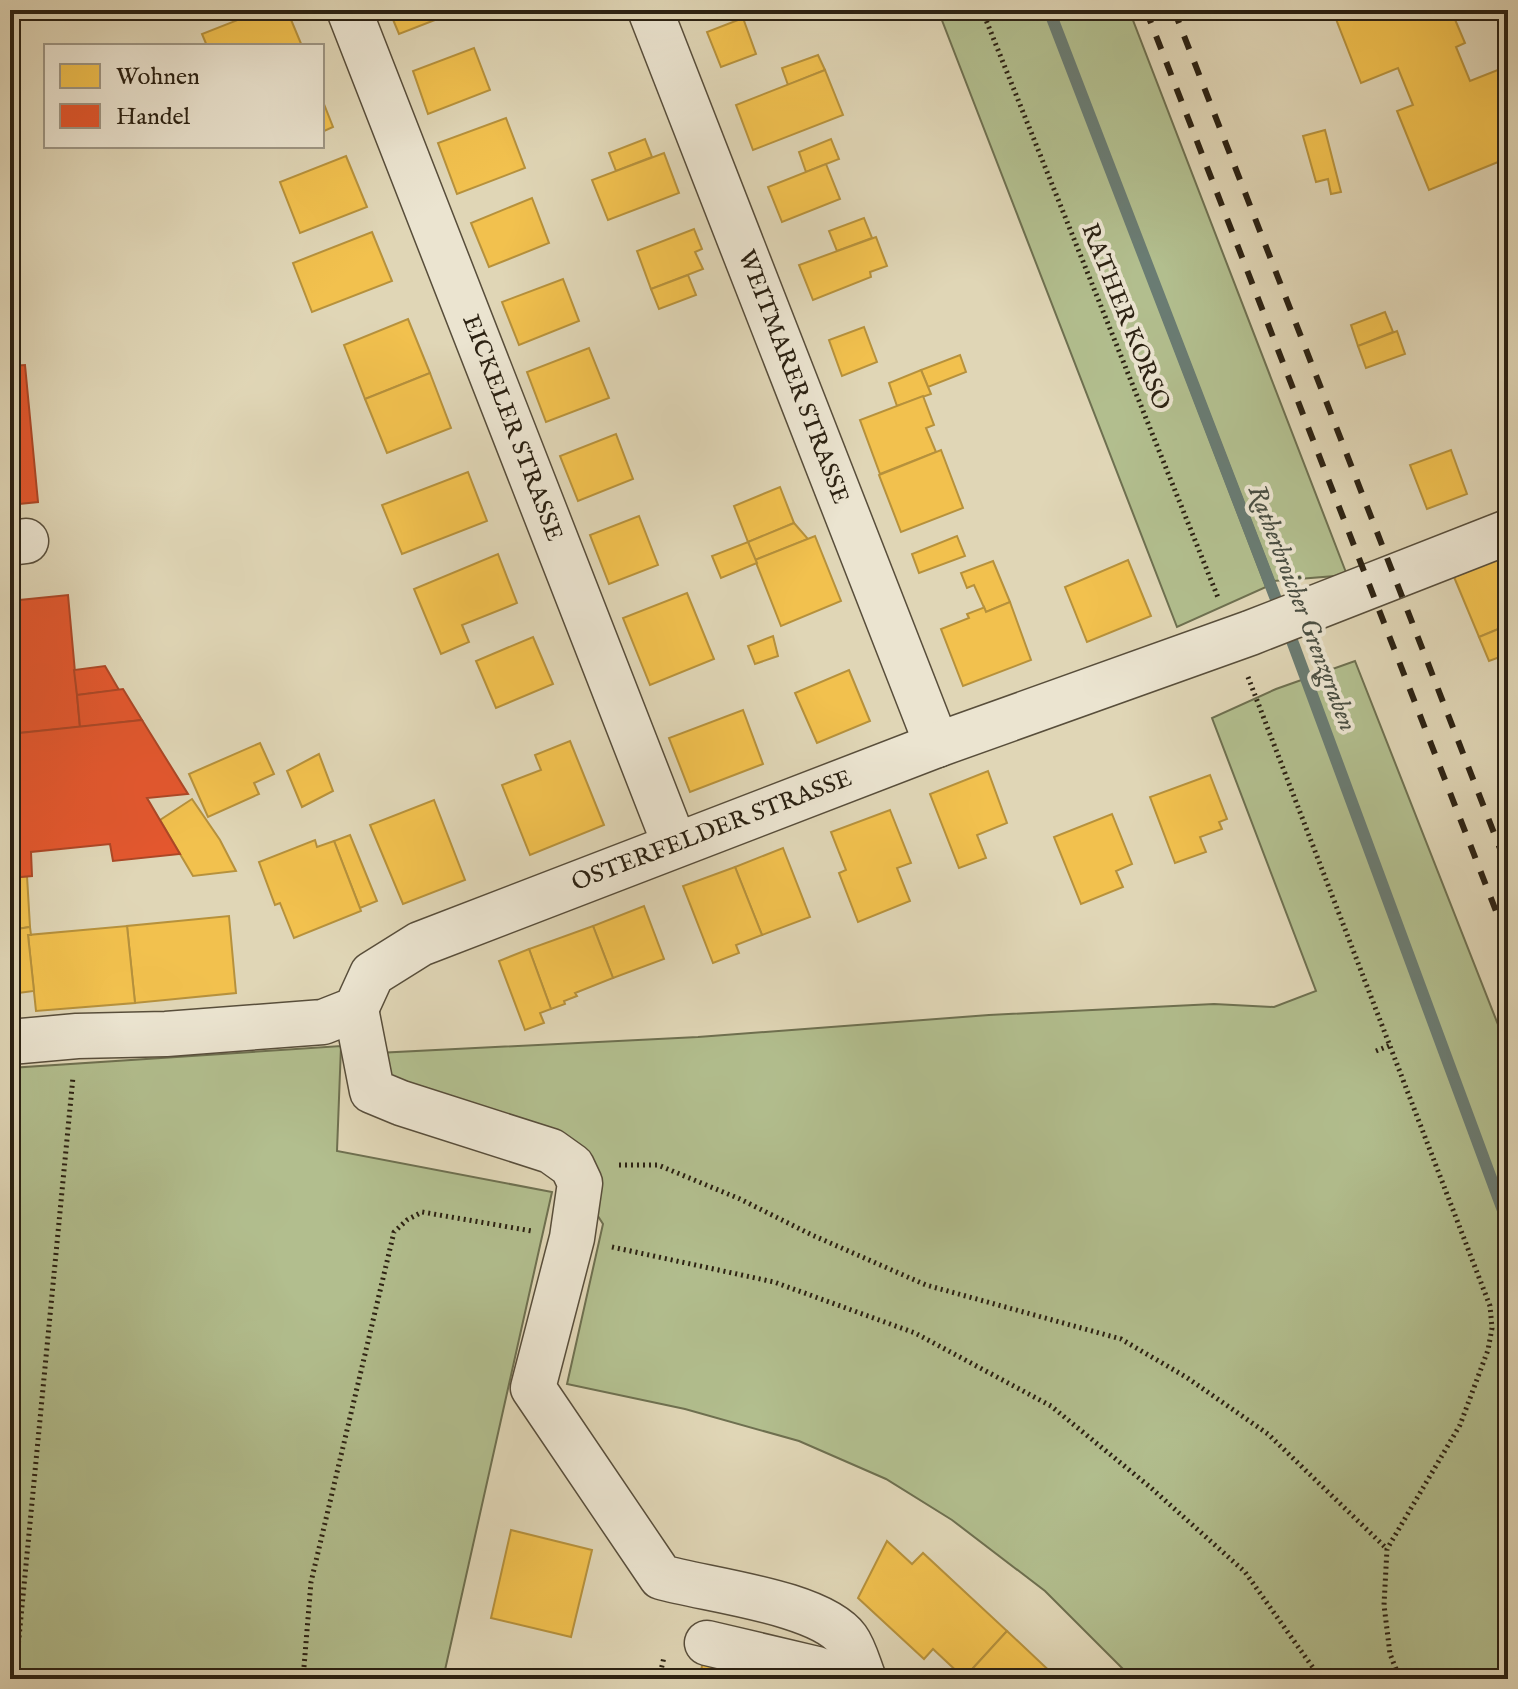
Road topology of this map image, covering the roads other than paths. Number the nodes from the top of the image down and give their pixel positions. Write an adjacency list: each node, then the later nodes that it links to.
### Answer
1 (349, 10): 5 (street, EICKELER STRASSE)
2 (650, 10): 4 (street, WEITMARER STRASSE)
3 (1508, 532): 4 (street, OSTERFELDER STRASSE)
4 (937, 745): 5 (street, OSTERFELDER STRASSE)
5 (675, 845): 6 (street, OSTERFELDER STRASSE)
6 (356, 1009): 7 (street); 10 (street)
7 (10, 1042)
8 (707, 1643): 9 (street)
9 (843, 1679)
10 (864, 1679)

